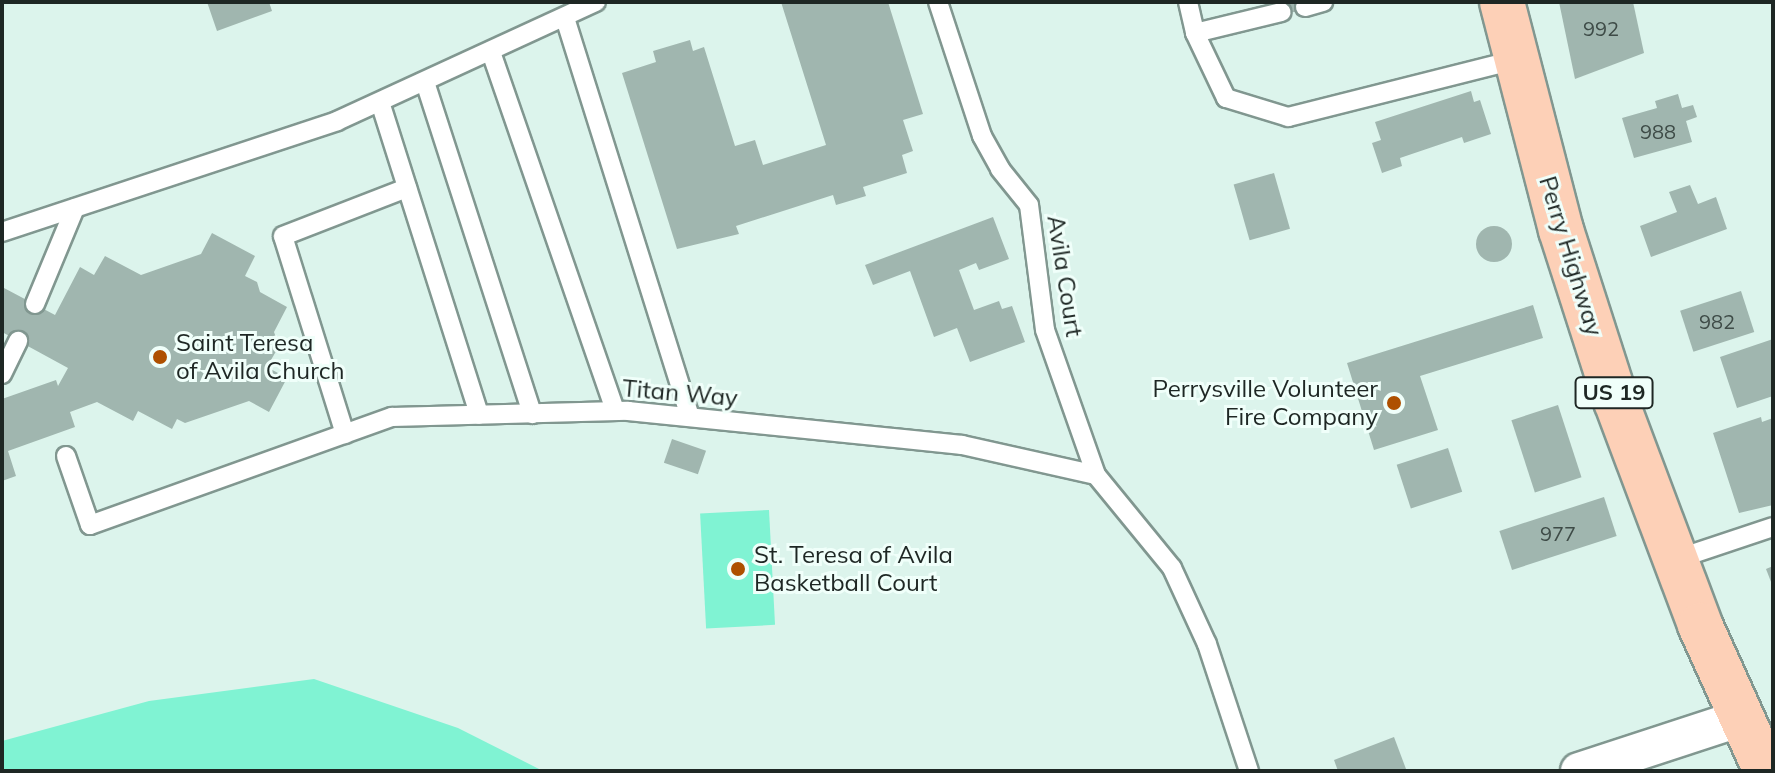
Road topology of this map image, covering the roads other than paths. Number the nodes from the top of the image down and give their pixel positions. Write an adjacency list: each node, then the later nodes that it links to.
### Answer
1 (596, 2): 6 (lane)
2 (938, 2): 24 (lane, Avila Court)
3 (1188, 2): 7 (lane)
4 (1502, 2): 9 (main road, Perry Highway / US 19)
5 (1282, 12): 7 (lane)
6 (565, 18): 8 (lane); 21 (lane)
7 (1195, 33): 9 (lane)
8 (491, 52): 10 (lane); 18 (lane)
9 (1515, 60): 26 (main road, Perry Highway / US 19)
10 (425, 82): 11 (lane); 19 (lane)
11 (380, 102): 12 (lane); 13 (lane)
12 (407, 188): 20 (lane); 22 (lane)
13 (75, 208): 14 (lane); 15 (lane)
14 (2, 232)
15 (35, 304)
16 (18, 341): 17 (lane)
17 (2, 374)
18 (615, 411): 19 (lane, Titan Way); 21 (lane, Titan Way)
19 (532, 414): 20 (lane, Titan Way)
20 (479, 415): 22 (lane, Titan Way)
21 (690, 417): 24 (lane, Titan Way)
22 (345, 434): 23 (lane, Titan Way)
23 (66, 456)
24 (1096, 475): 28 (lane, Avila Court)
25 (1773, 527): 26 (lane)
26 (1674, 560): 27 (main road, Perry Highway / US 19)
27 (1741, 718): 29 (street); 30 (main road, Perry Highway / US 19)
28 (1249, 771)
29 (1579, 771)
30 (1766, 771)

